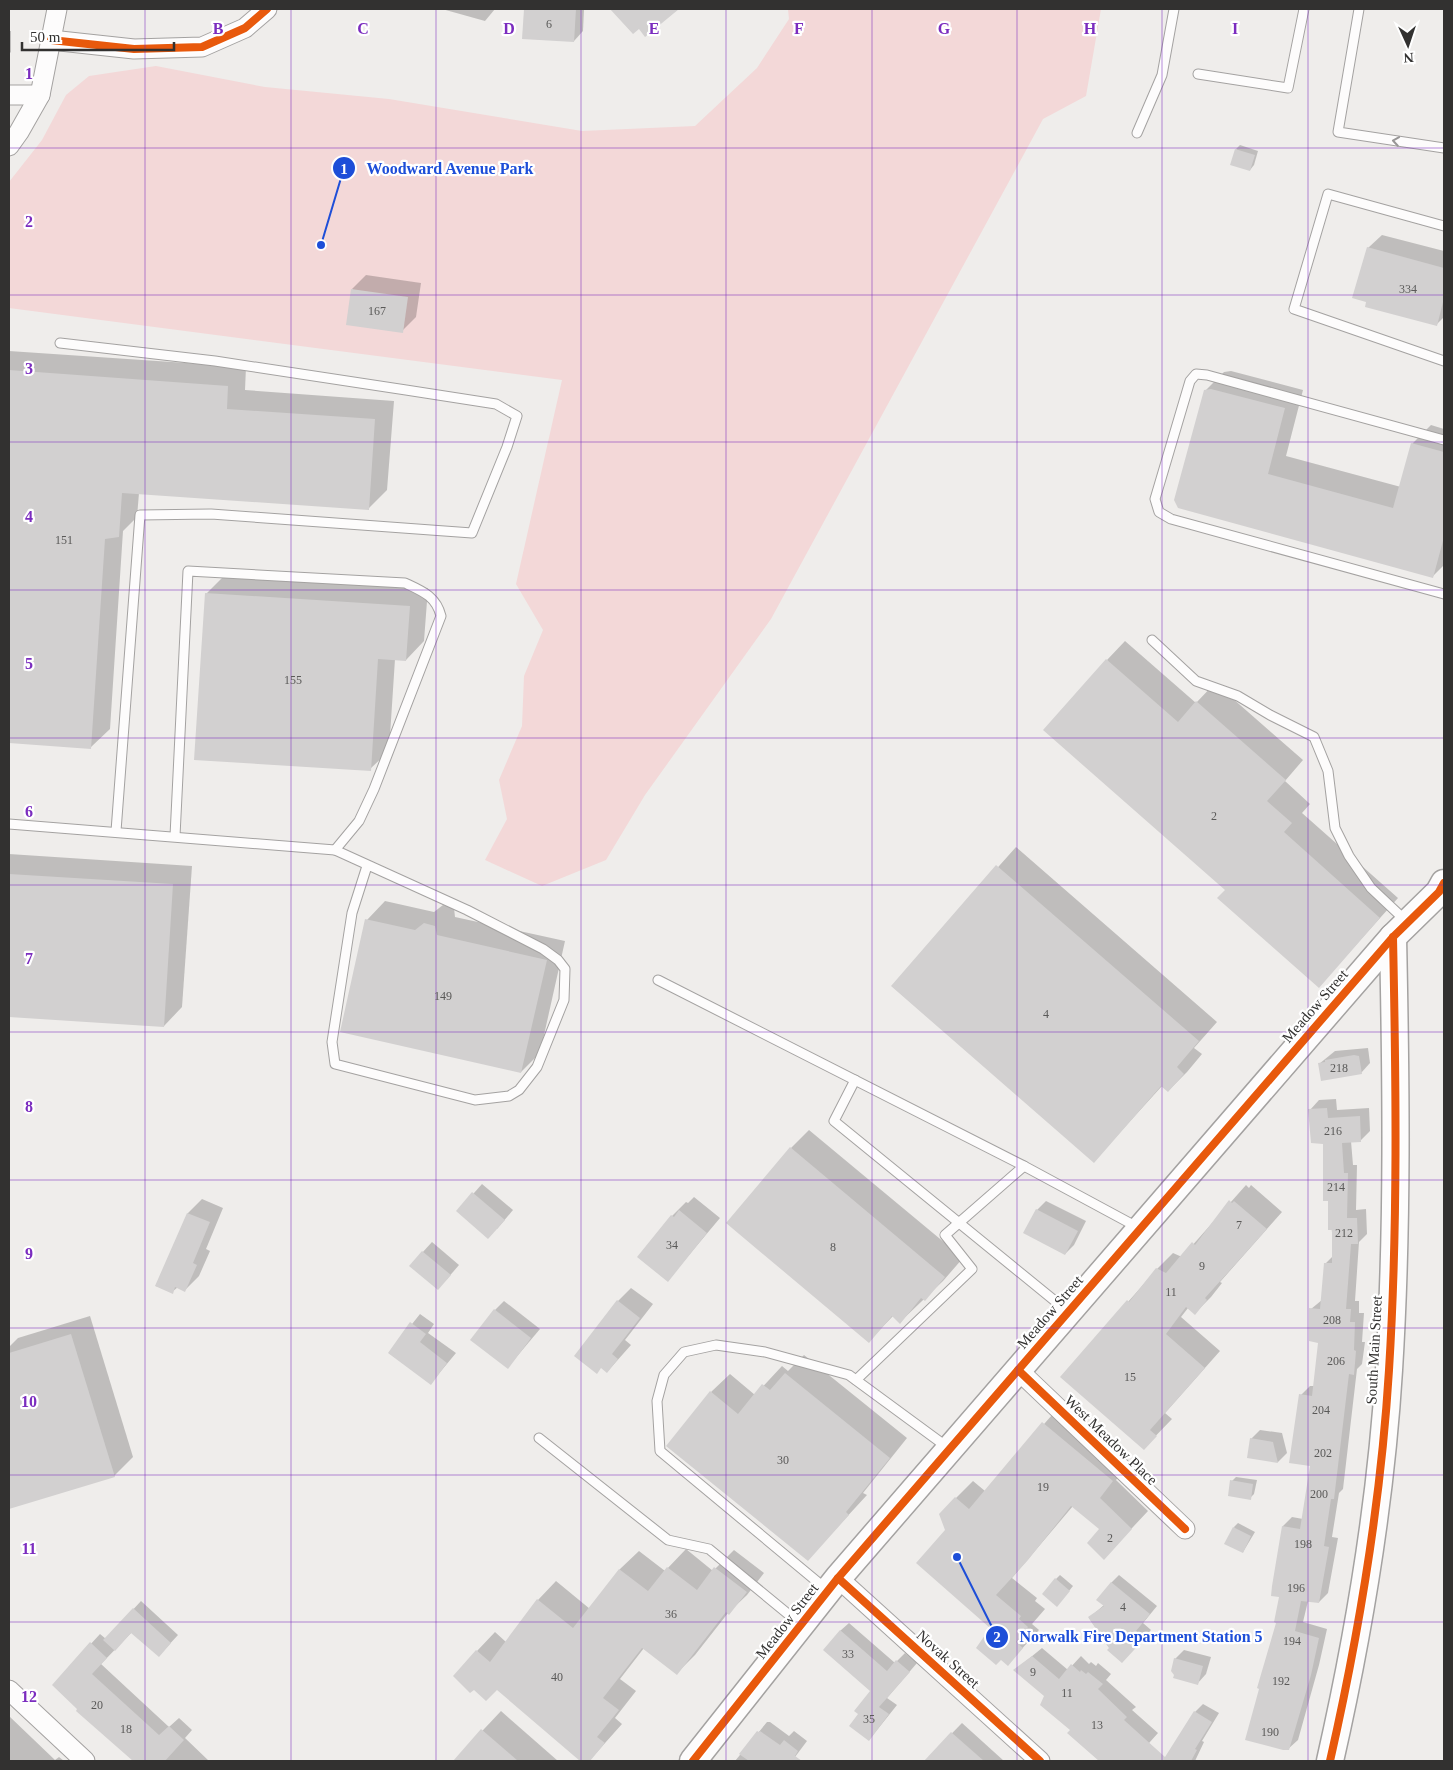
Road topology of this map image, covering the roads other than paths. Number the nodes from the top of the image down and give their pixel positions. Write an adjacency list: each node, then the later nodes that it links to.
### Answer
1 (57, 9): 6 (street)
2 (267, 9): 6 (street)
3 (1174, 9): 10 (lane)
4 (1304, 9): 7 (lane)
5 (1359, 9): 12 (lane, one-way to 5)
6 (51, 40): 9 (street)
7 (1198, 74)
8 (9, 95): 9 (street)
9 (40, 95): 11 (street)
10 (1137, 133)
11 (9, 146)
12 (1444, 148)
13 (1444, 226): 15 (lane)
14 (60, 343): 20 (lane)
15 (1444, 361)
16 (1444, 440): 17 (lane)
17 (1444, 594)
18 (1152, 640): 25 (lane)
19 (9, 824): 20 (lane)
20 (116, 831): 21 (lane)
21 (175, 836): 22 (lane); 22 (lane)
22 (335, 850): 23 (lane)
23 (368, 866): 23 (lane)
24 (1443, 889): 25 (main road, Meadow Street)
25 (1400, 930): 30 (main road, Meadow Street); 43 (main road, South Main Street)
26 (658, 980): 27 (lane)
27 (854, 1080): 28 (lane); 29 (lane)
28 (1024, 1166): 29 (lane); 30 (lane)
29 (959, 1222): 31 (lane); 33 (lane)
30 (1140, 1229): 31 (main road, Meadow Street)
31 (1068, 1312): 32 (main road, Meadow Street)
32 (1018, 1370): 35 (main road, Meadow Street); 36 (street, West Meadow Place)
33 (856, 1380): 35 (lane); 37 (lane)
34 (539, 1438): 38 (lane)
35 (950, 1449): 37 (main road, Meadow Street)
36 (1185, 1530)
37 (833, 1584): 38 (main road, Meadow Street); 42 (street, Novak Street)
38 (801, 1624): 41 (main road, Meadow Street)
39 (9, 1690): 40 (street)
40 (85, 1761)
41 (693, 1761)
42 (1040, 1761)
43 (1330, 1761)

